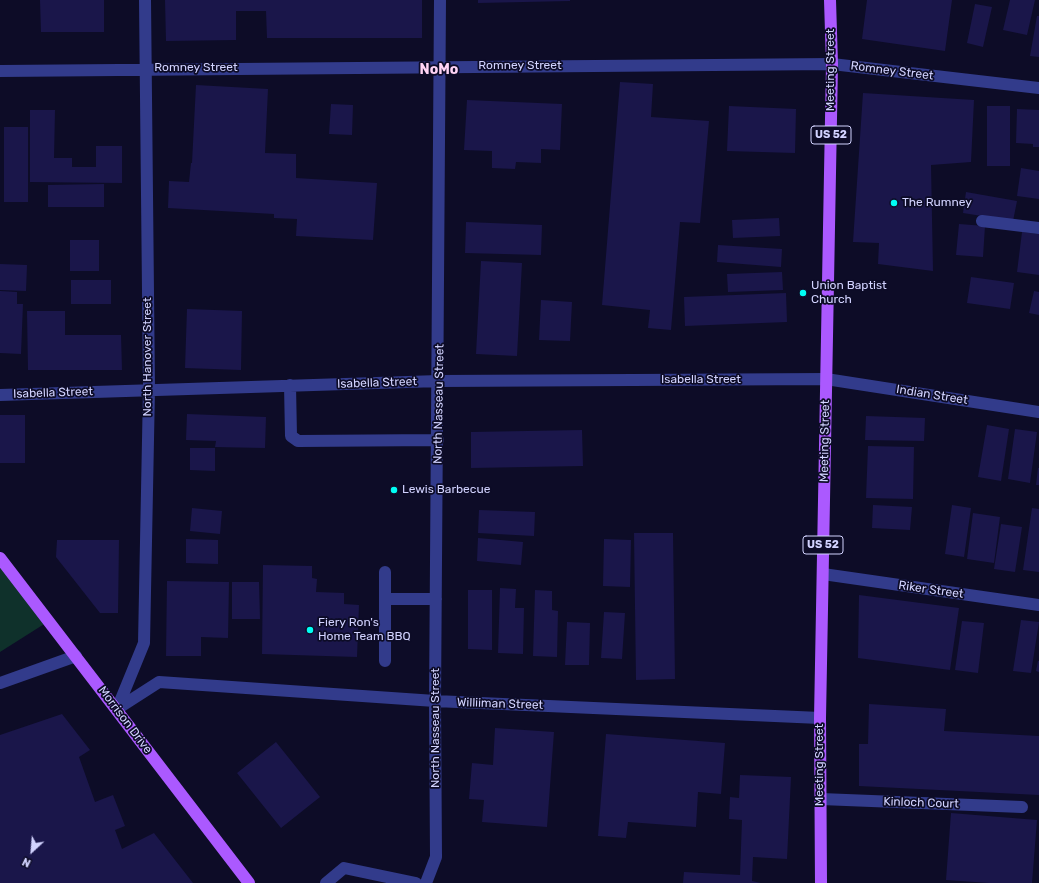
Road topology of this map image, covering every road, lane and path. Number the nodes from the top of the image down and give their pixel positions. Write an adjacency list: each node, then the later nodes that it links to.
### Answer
1 (145, 0): 6 (street, North Hanover Street)
2 (440, 0): 5 (street, North Nasseau Street)
3 (830, 0): 4 (main road, Meeting Street / US 52)
4 (832, 64): 5 (street, Romney Street); 8 (street, Romney Street); 11 (main road, Meeting Street / US 52)
5 (441, 67): 6 (street, Romney Street); 12 (street, North Nasseau Street)
6 (146, 69): 7 (street, Romney Street); 14 (street, North Hanover Street)
7 (0, 71)
8 (1039, 88)
9 (982, 221): 10 (street)
10 (1039, 228)
11 (826, 379): 12 (street, Isabella Street); 16 (street, Indian Street); 20 (main road, Meeting Street / US 52)
12 (439, 381): 13 (street, Isabella Street); 17 (street, North Nasseau Street)
13 (290, 385): 14 (street, Isabella Street); 17 (street)
14 (149, 389): 15 (street, Isabella Street); 28 (street, North Hanover Street)
15 (0, 395)
16 (1039, 412)
17 (438, 440): 22 (street, North Nasseau Street)
18 (0, 558): 24 (main road, Morrison Drive)
19 (385, 572): 21 (street)
20 (822, 574): 23 (street, Riker Street); 29 (main road, Meeting Street / US 52)
21 (385, 599): 22 (street); 25 (street)
22 (436, 599): 27 (street, North Nasseau Street)
23 (1039, 605)
24 (76, 656): 26 (street); 28 (main road, Morrison Drive)
25 (385, 662)
26 (0, 683)
27 (435, 702): 28 (street, Williiman Street); 29 (street, Williiman Street); 35 (street, North Nasseau Street)
28 (117, 709): 32 (main road, Morrison Drive)
29 (820, 718): 30 (main road, Meeting Street / US 52)
30 (820, 799): 31 (street, Kinloch Court); 36 (main road, Meeting Street / US 52)
31 (1022, 807)
32 (249, 883)
33 (326, 883): 34 (street)
34 (416, 883)
35 (426, 883)
36 (821, 883)

